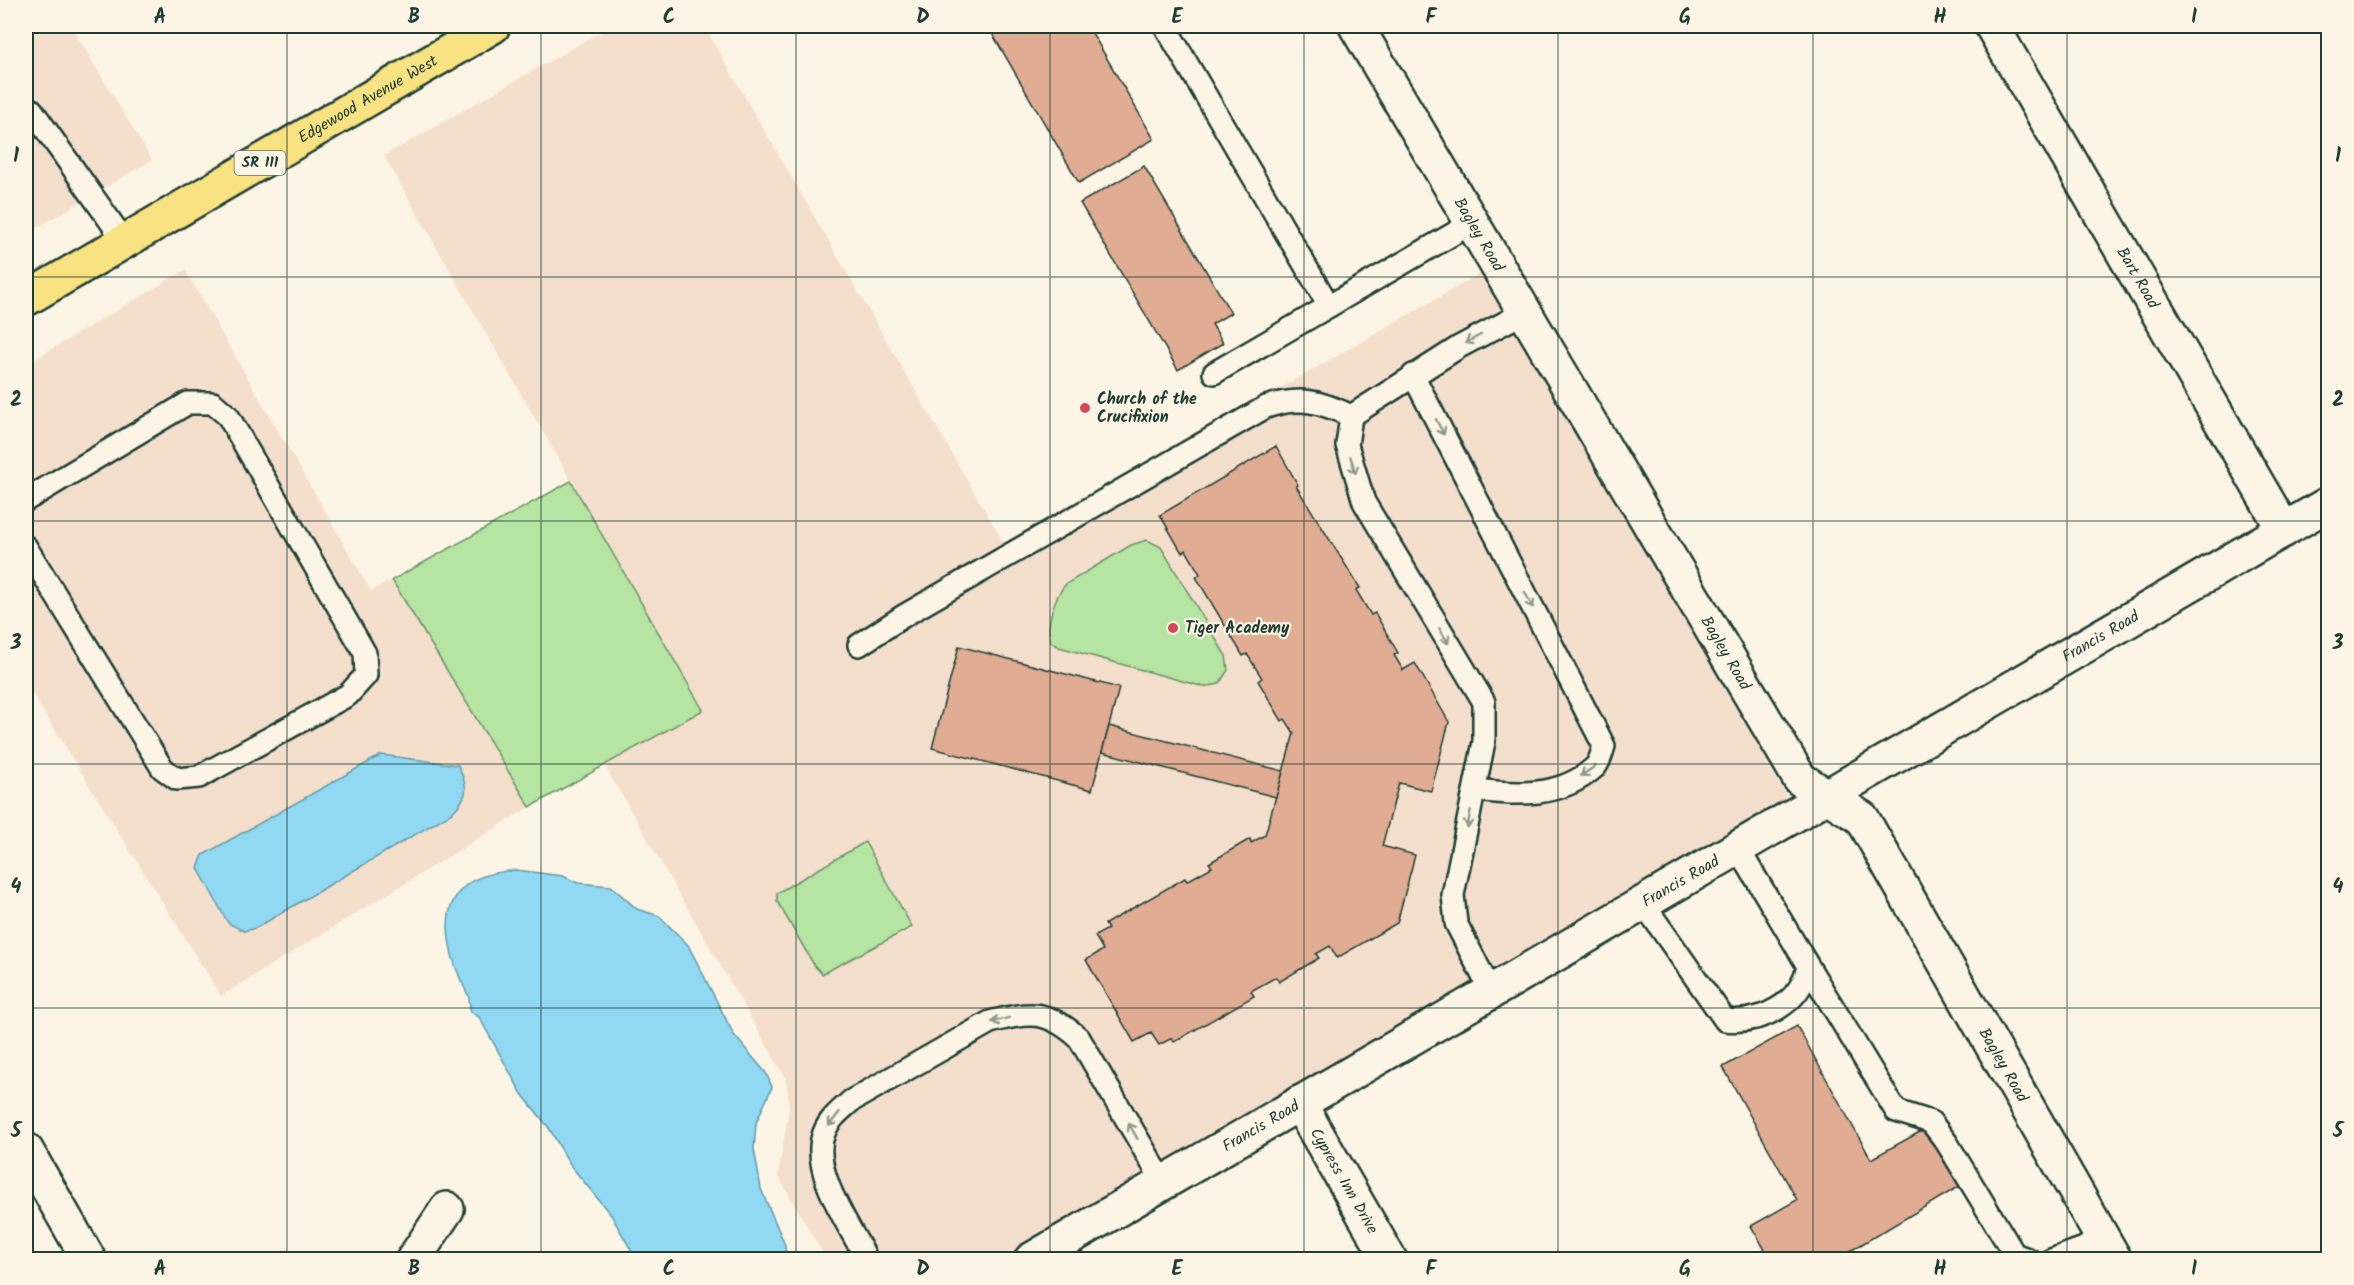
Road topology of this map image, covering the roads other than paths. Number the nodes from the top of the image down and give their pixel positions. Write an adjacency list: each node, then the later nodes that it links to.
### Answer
1 (494, 26): 7 (main road, Edgewood Avenue West / SR 111)
2 (1165, 26): 9 (lane)
3 (1356, 26): 6 (street, Bagley Road)
4 (1992, 26): 16 (street, Bart Road)
5 (26, 114): 7 (lane)
6 (1472, 223): 9 (lane); 10 (street, Bagley Road)
7 (125, 242): 8 (main road, Edgewood Avenue West / SR 111)
8 (26, 299)
9 (1329, 306): 11 (lane)
10 (1525, 312): 12 (lane, one-way to 12); 20 (street, Bagley Road)
11 (1214, 373)
12 (1413, 375): 13 (lane); 19 (lane, one-way to 19)
13 (1351, 416): 18 (lane); 19 (lane, one-way to 19)
14 (26, 500): 17 (lane)
15 (2328, 504): 16 (street, Francis Road)
16 (2284, 530): 20 (street, Francis Road)
17 (26, 547)
18 (859, 645)
19 (1475, 790): 24 (lane, one-way to 24)
20 (1828, 796): 21 (street, Francis Road); 29 (street, Bagley Road)
21 (1738, 848): 22 (street, Francis Road); 23 (lane)
22 (1643, 903): 23 (lane); 24 (street, Francis Road)
23 (1808, 966): 35 (lane)
24 (1490, 990): 25 (street, Francis Road)
25 (1299, 1103): 27 (street, Francis Road); 34 (street, Cypress Inn Drive)
26 (26, 1150): 30 (street)
27 (1163, 1182): 32 (lane, one-way to 32); 33 (street, Francis Road)
28 (447, 1209): 31 (street)
29 (2108, 1248): 36 (lane)
30 (89, 1260)
31 (414, 1260)
32 (867, 1260)
33 (1031, 1260)
34 (1390, 1260)
35 (2030, 1260)
36 (2051, 1260)

